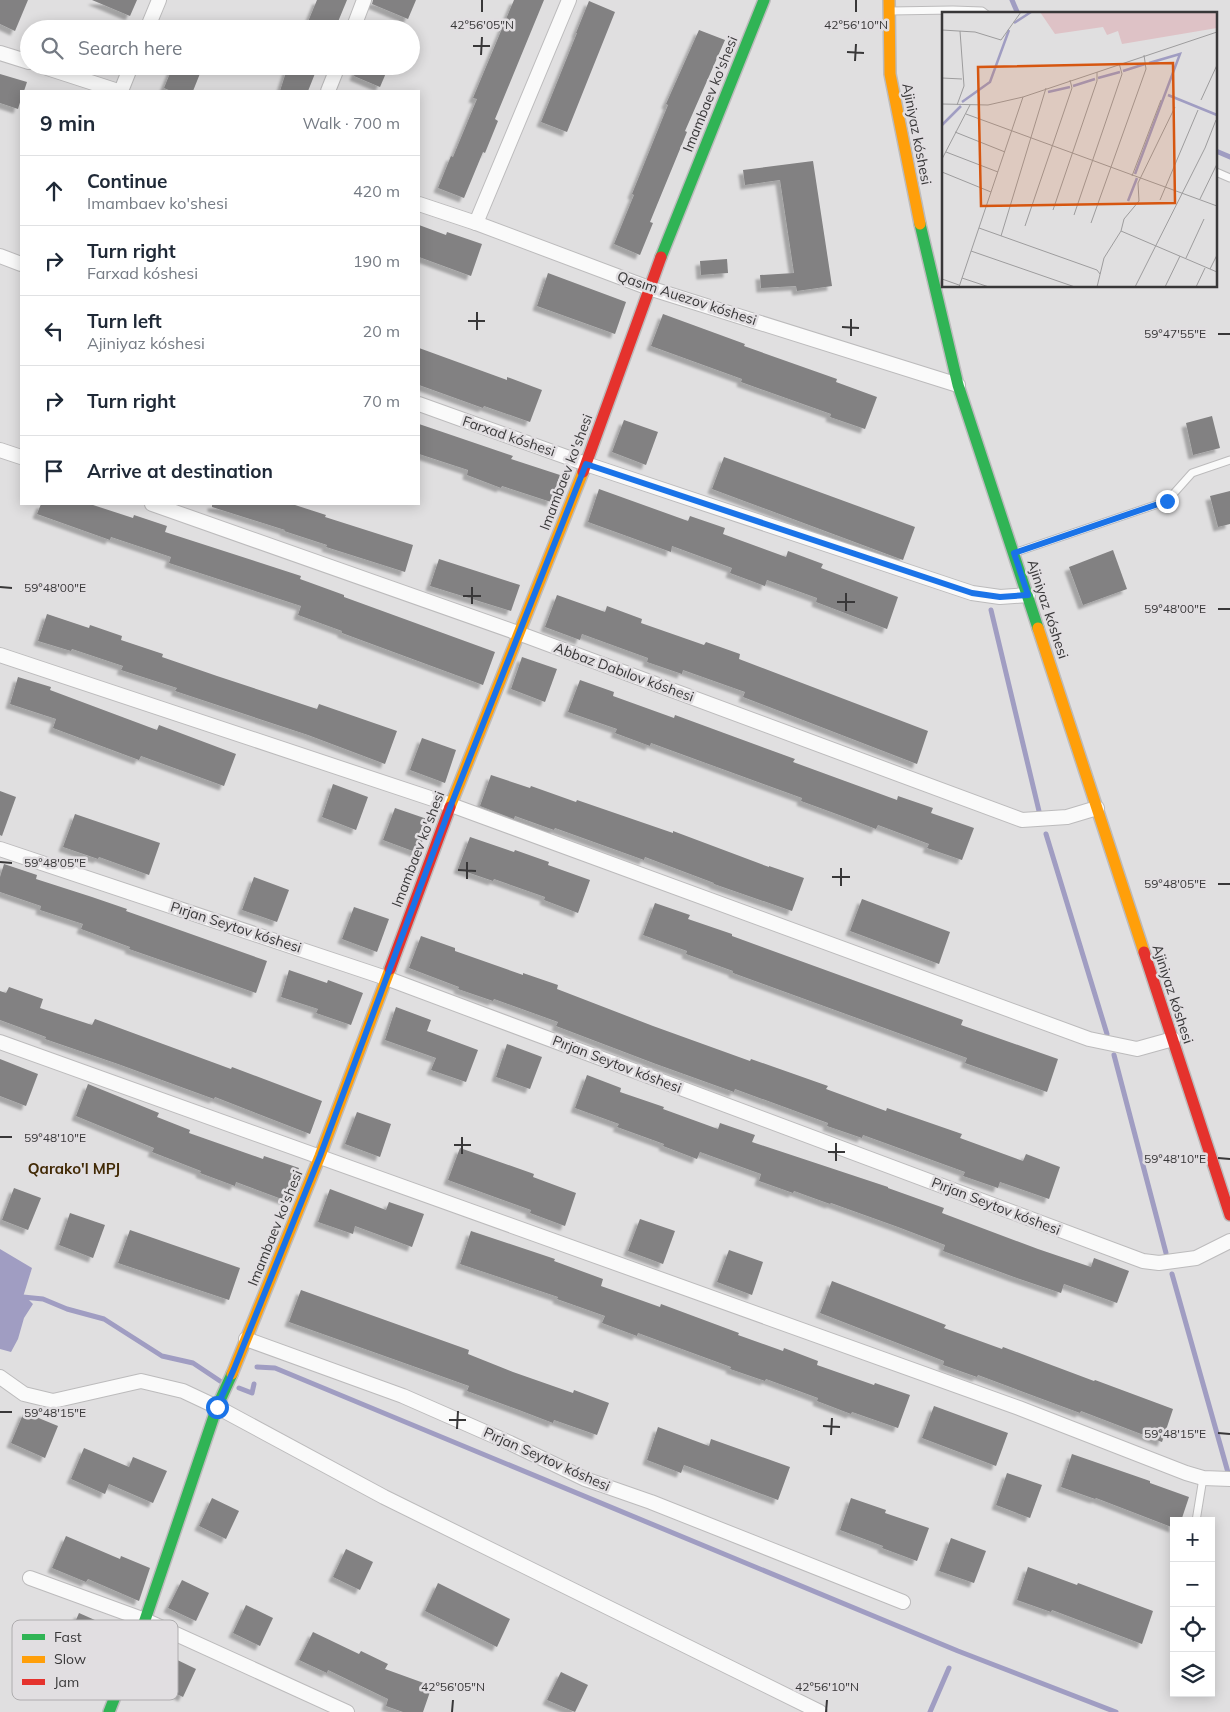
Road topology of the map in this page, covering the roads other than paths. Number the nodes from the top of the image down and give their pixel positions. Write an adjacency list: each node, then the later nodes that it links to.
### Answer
1 (160, 0): 7 (street)
2 (364, 0): 8 (street)
3 (569, 0): 20 (street)
4 (764, 0): 23 (street, Imambaev ko'shesi)
5 (889, 6): 6 (lane); 24 (street, Ajiniyaz kóshesi)
6 (983, 12)
7 (151, 20)
8 (356, 20)
9 (0, 53): 10 (street)
10 (20, 59)
11 (69, 75): 14 (street)
12 (127, 75): 15 (street)
13 (334, 75): 16 (street)
14 (116, 90)
15 (120, 90)
16 (328, 90)
17 (1218, 173): 18 (lane)
18 (1230, 178)
19 (420, 204): 20 (street, Qasım Auezov kóshesi)
20 (476, 223): 23 (street, Qasım Auezov kóshesi)
21 (0, 256): 22 (street)
22 (20, 264)
23 (649, 288): 24 (street, Qasım Auezov kóshesi); 29 (street, Imambaev ko'shesi)
24 (958, 385): 31 (street, Ajiniyaz kóshesi)
25 (420, 404): 29 (street, Farxad kóshesi)
26 (0, 450): 27 (street)
27 (20, 458)
28 (1230, 460): 31 (lane)
29 (586, 464): 32 (street, Farxad kóshesi); 33 (street, Imambaev ko'shesi)
30 (155, 505): 33 (street, Abbaz Dabılov kóshesi)
31 (1014, 553): 32 (street, Ajiniyaz kóshesi)
32 (1028, 595): 36 (street, Ajiniyaz kóshesi)
33 (518, 633): 35 (street, Imambaev ko'shesi); 36 (street, Abbaz Dabılov kóshesi)
34 (0, 655): 35 (street)
35 (451, 805): 38 (street, Imambaev ko'shesi); 39 (street)
36 (1096, 808): 39 (street, Ajiniyaz kóshesi)
37 (0, 849): 38 (street, Pırjan Seytov kóshesi)
38 (386, 978): 41 (street, Imambaev ko'shesi); 43 (street, Pırjan Seytov kóshesi)
39 (1173, 1039): 42 (street, Ajiniyaz kóshesi)
40 (0, 1042): 41 (street)
41 (320, 1156): 44 (street, Imambaev ko'shesi); 47 (street)
42 (1230, 1215)
43 (1230, 1241)
44 (246, 1340): 46 (street, Imambaev ko'shesi); 51 (street, Pırjan Seytov kóshesi)
45 (0, 1377): 46 (street)
46 (217, 1407): 52 (street, Imambaev ko'shesi); 57 (street)
47 (1203, 1478): 48 (street); 49 (lane)
48 (1230, 1479)
49 (1197, 1517)
50 (30, 1578): 52 (street)
51 (903, 1602)
52 (145, 1620)
53 (178, 1635): 56 (street)
54 (114, 1700): 55 (street, Imambaev ko'shesi)
55 (109, 1712)
56 (347, 1712)
57 (820, 1712)

